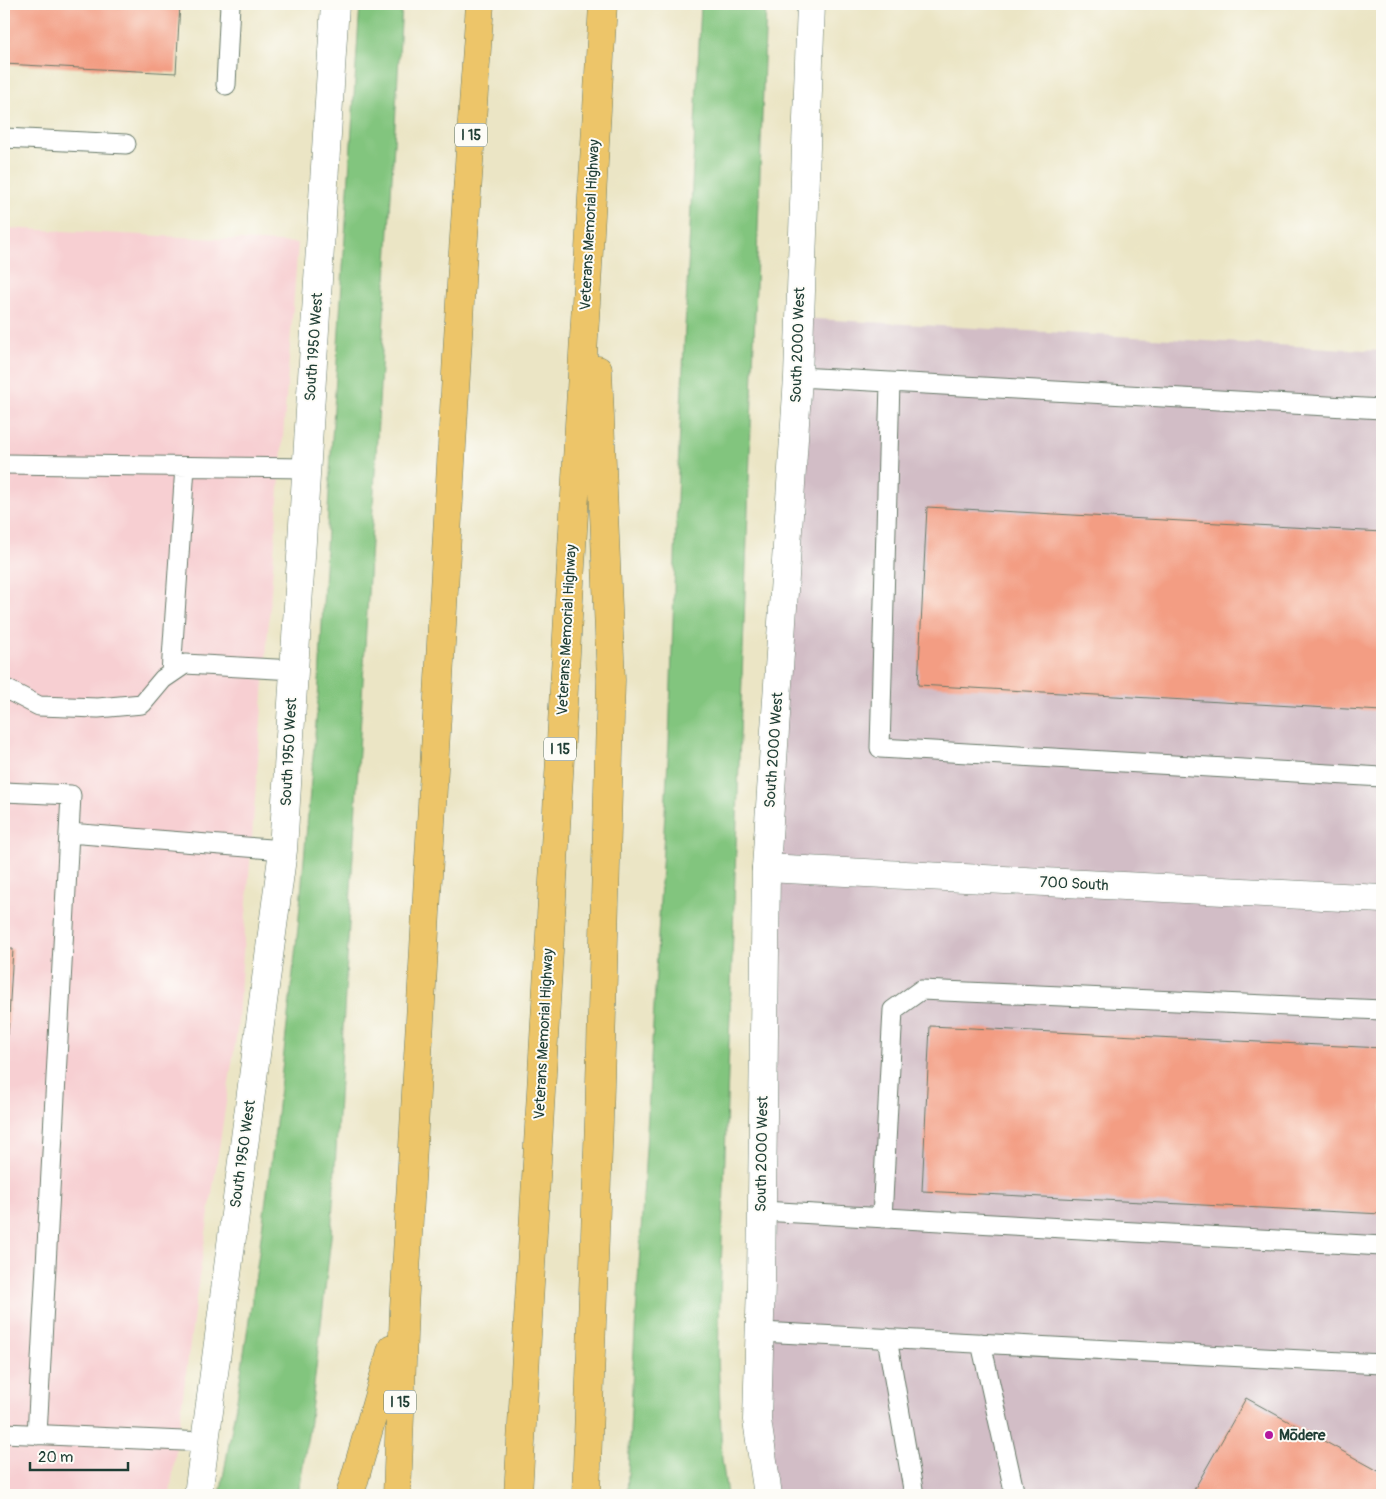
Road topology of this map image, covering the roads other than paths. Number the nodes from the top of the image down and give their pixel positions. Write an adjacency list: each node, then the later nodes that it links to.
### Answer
1 (230, 4): 6 (lane)
2 (335, 4): 15 (street, South 1950 West)
3 (480, 4): 29 (highway, I 15)
4 (603, 4): 9 (highway, Veterans Memorial Highway / I 15)
5 (810, 4): 10 (street, South 2000 West)
6 (226, 85)
7 (4, 138): 8 (lane)
8 (126, 144)
9 (591, 212): 40 (highway, Veterans Memorial Highway / I 15); 41 (highway)
10 (798, 377): 11 (lane); 23 (street, South 2000 West)
11 (890, 382): 12 (lane); 19 (lane)
12 (1382, 409)
13 (4, 464): 14 (lane)
14 (185, 467): 15 (lane); 17 (lane)
15 (306, 468): 16 (street, South 1950 West)
16 (294, 670): 17 (lane); 22 (street, South 1950 West)
17 (171, 673): 18 (lane)
18 (4, 688)
19 (1382, 776)
20 (4, 792): 21 (lane)
21 (69, 833): 22 (lane); 35 (lane)
22 (284, 850): 36 (street, South 1950 West)
23 (766, 868): 24 (street, 700 South); 26 (street, South 2000 West)
24 (1382, 899)
25 (1382, 1010): 27 (lane)
26 (762, 1211): 27 (lane); 30 (street, South 2000 West)
27 (882, 1218): 28 (lane)
28 (1382, 1246)
29 (404, 1308): 38 (highway); 39 (highway, I 15)
30 (760, 1332): 31 (lane); 42 (street, South 2000 West)
31 (887, 1338): 32 (lane); 43 (lane)
32 (981, 1343): 33 (lane); 44 (lane)
33 (1382, 1364)
34 (4, 1433): 35 (lane)
35 (37, 1435): 36 (lane)
36 (205, 1442): 37 (street, South 1950 West)
37 (198, 1495)
38 (350, 1495)
39 (397, 1495)
40 (518, 1495)
41 (586, 1495)
42 (768, 1495)
43 (914, 1495)
44 (1015, 1495)

